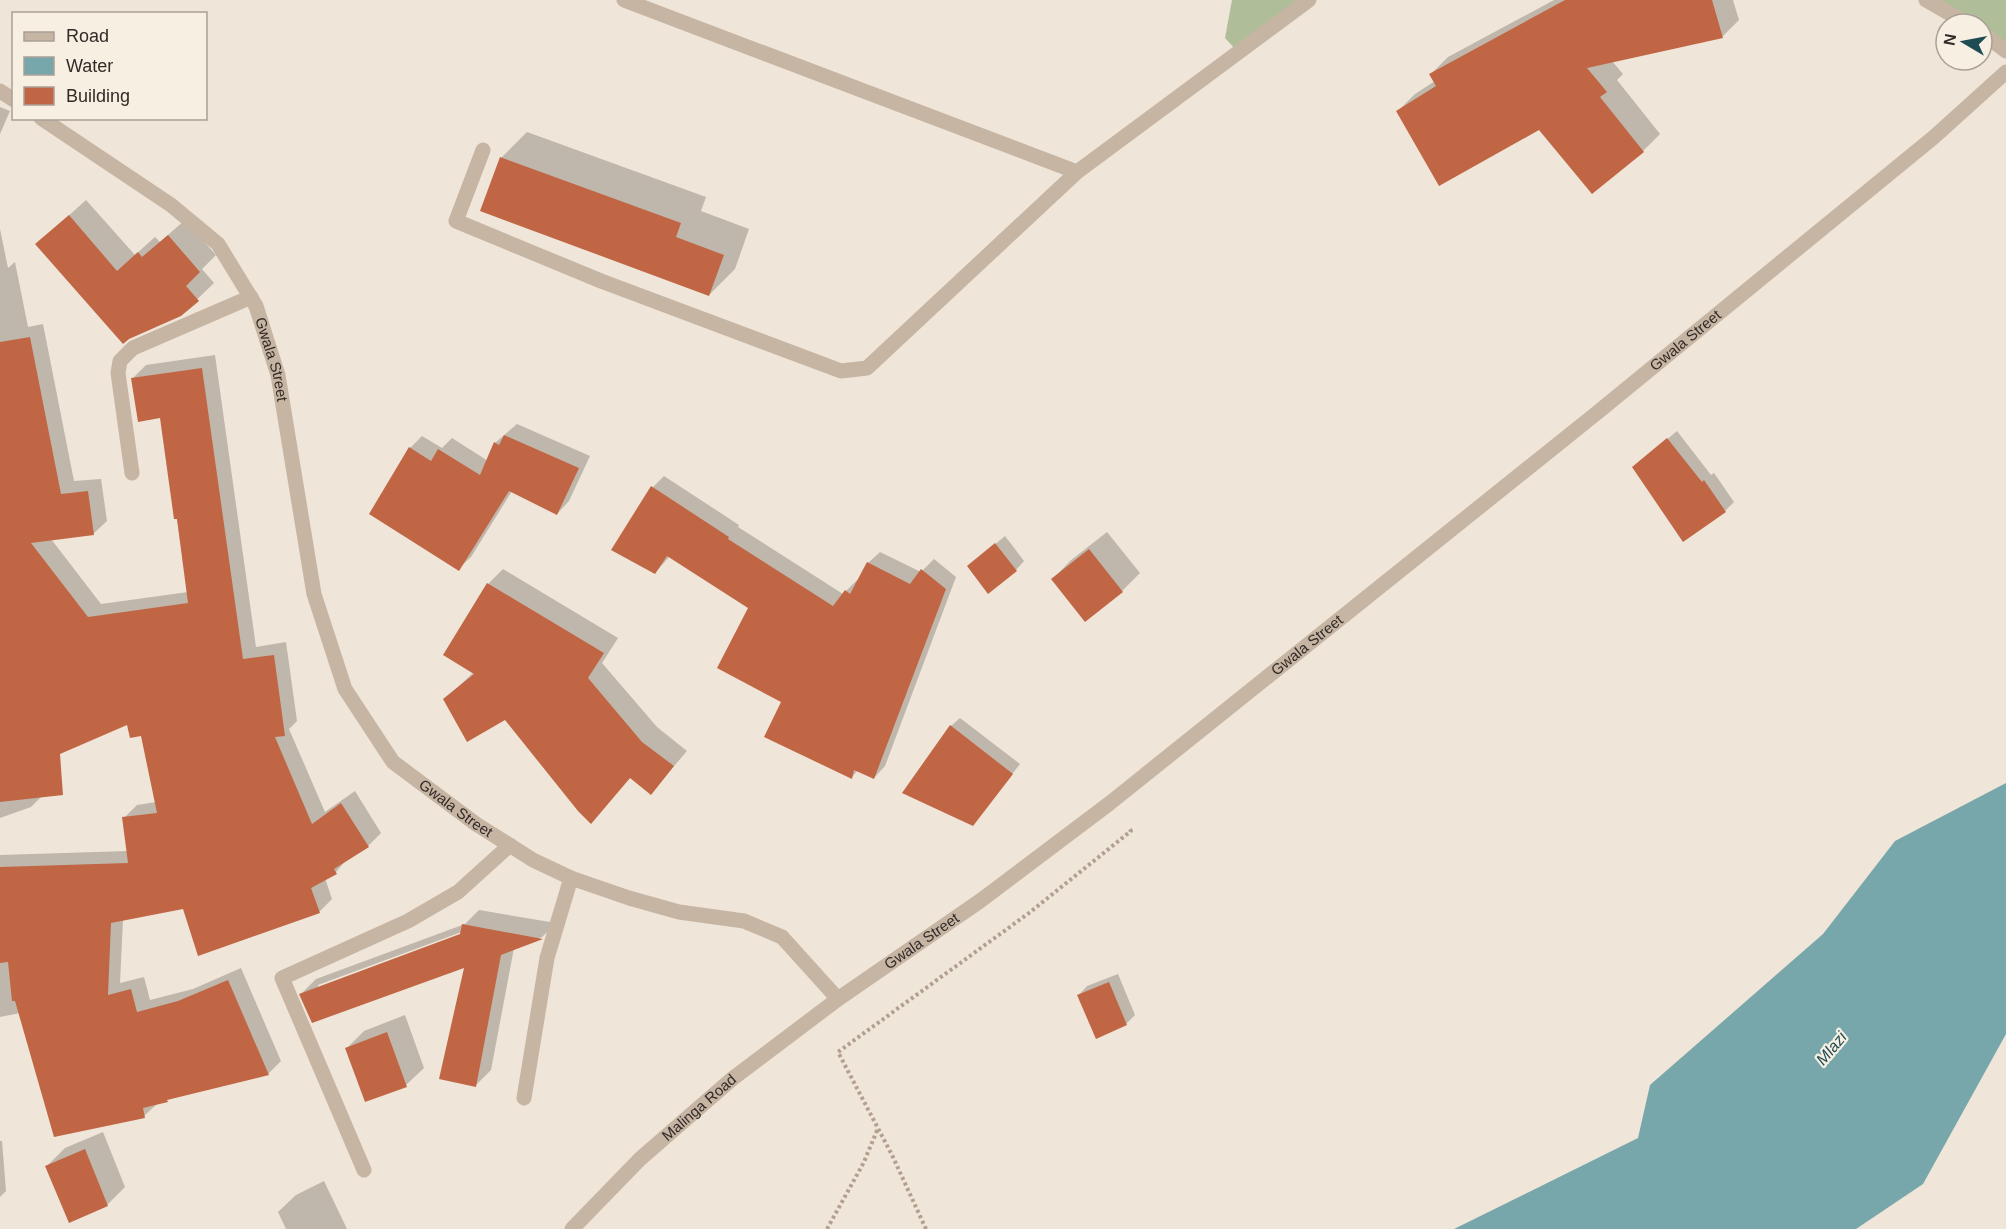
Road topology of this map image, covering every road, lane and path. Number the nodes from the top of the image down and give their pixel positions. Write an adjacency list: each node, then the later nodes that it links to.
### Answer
1 (624, 0): 8 (street)
2 (1309, 0): 8 (street)
3 (1926, 0): 4 (street)
4 (1947, 12)
5 (2006, 72): 13 (street, Gwala Street)
6 (44, 120): 9 (street, Gwala Street)
7 (483, 150): 8 (street)
8 (1077, 172)
9 (251, 297): 10 (street); 11 (street, Gwala Street)
10 (132, 473)
11 (510, 846): 12 (street, Gwala Street); 17 (street)
12 (571, 878): 13 (street, Gwala Street); 15 (street)
13 (838, 999): 18 (street, Malinga Road)
14 (842, 1060): 16 (path)
15 (524, 1098)
16 (878, 1128): 19 (path); 20 (path)
17 (364, 1170)
18 (572, 1229)
19 (827, 1229)
20 (926, 1229)

